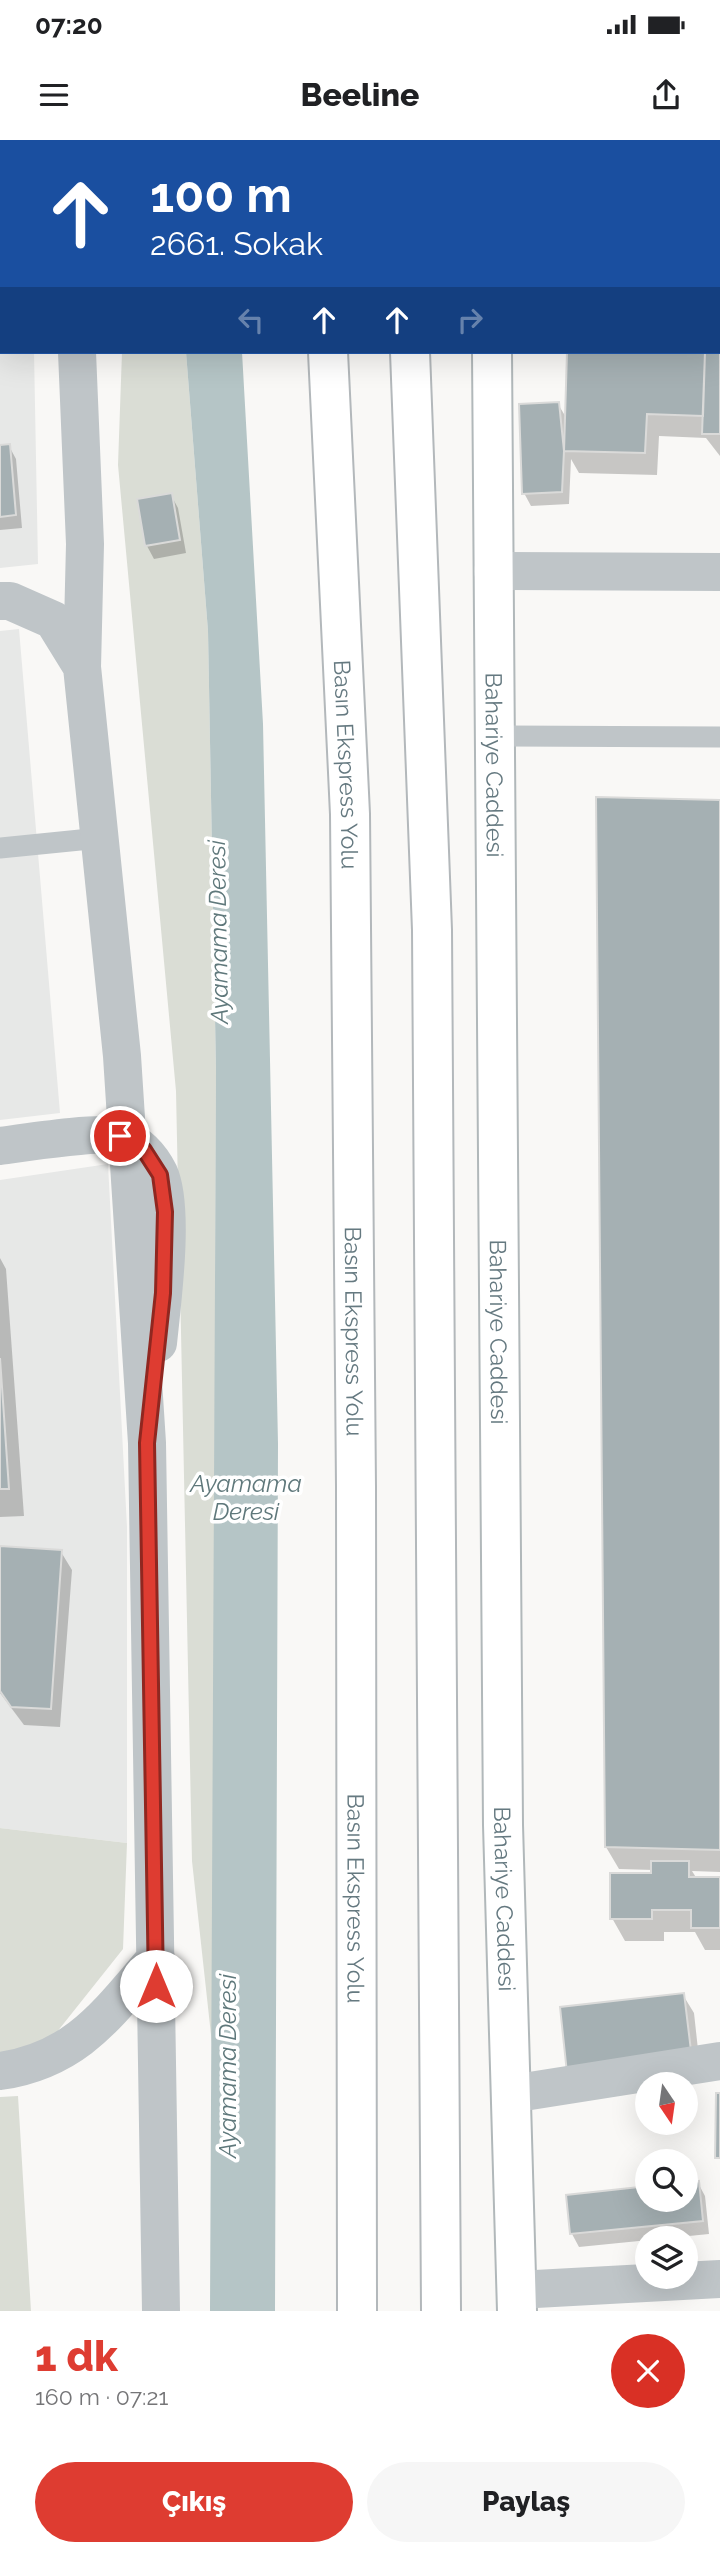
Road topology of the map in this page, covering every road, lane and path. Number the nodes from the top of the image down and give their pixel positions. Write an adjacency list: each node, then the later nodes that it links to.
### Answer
1 (77, 354): 8 (street)
2 (328, 354): 22 (main road, Basın Ekspress Yolu)
3 (410, 354): 23 (main road)
4 (492, 354): 5 (main road, Bahariye Caddesi)
5 (493, 571): 6 (street); 9 (main road, Bahariye Caddesi)
6 (720, 572)
7 (0, 601): 8 (street)
8 (82, 667): 11 (street)
9 (494, 736): 10 (lane); 18 (main road, Bahariye Caddesi)
10 (720, 737)
11 (100, 838): 12 (lane); 13 (street)
12 (0, 848)
13 (128, 1141): 14 (street); 15 (street)
14 (0, 1146)
15 (156, 1958): 17 (street); 21 (street)
16 (720, 2062): 18 (street)
17 (0, 2071)
18 (511, 2094): 20 (main road, Bahariye Caddesi)
19 (720, 2279): 20 (street)
20 (517, 2300)
21 (161, 2311)
22 (357, 2311)
23 (441, 2311)

